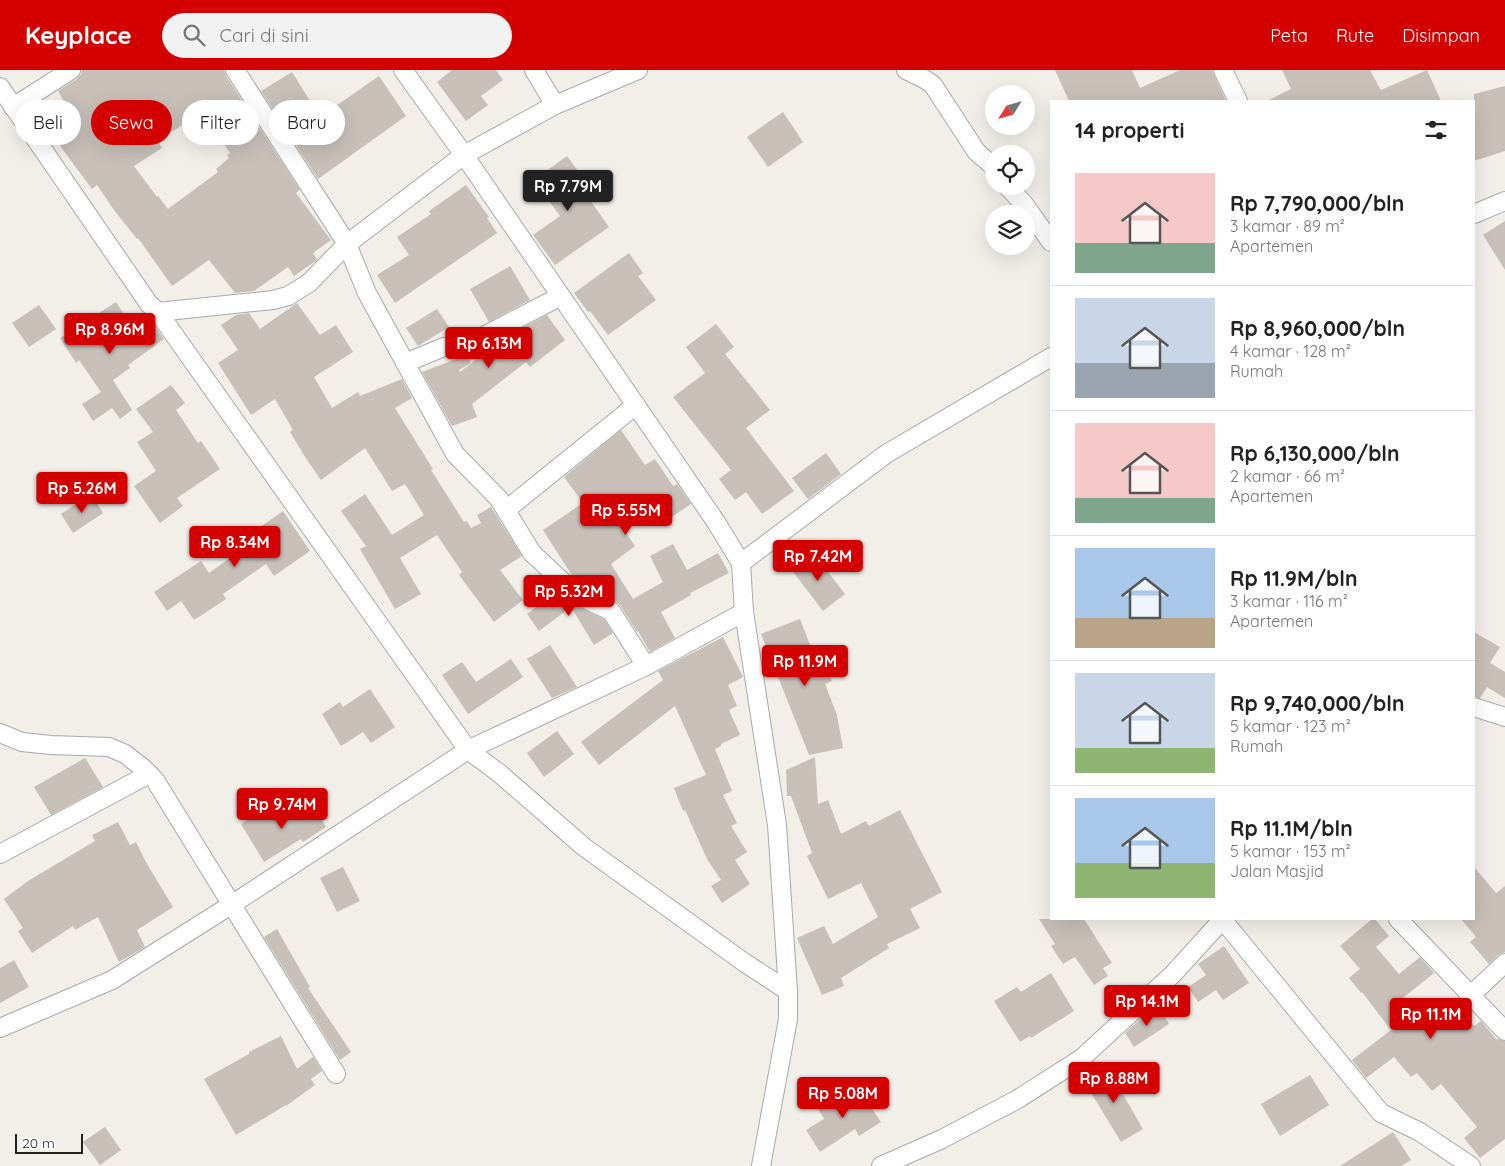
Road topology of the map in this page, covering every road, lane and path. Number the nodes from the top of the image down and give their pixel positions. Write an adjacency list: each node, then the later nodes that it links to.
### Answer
1 (71, 70): 11 (street)
2 (235, 70): 18 (street)
3 (402, 70): 12 (street)
4 (534, 70): 10 (street)
5 (638, 70): 10 (street)
6 (906, 70): 13 (street)
7 (1223, 70): 9 (street)
8 (0, 87): 11 (street)
9 (1238, 100)
10 (555, 104): 12 (street)
11 (13, 107): 20 (street)
12 (464, 154): 18 (street); 19 (street)
13 (985, 160)
14 (1016, 195): 17 (street)
15 (1505, 201): 16 (street)
16 (1475, 214)
17 (1050, 241)
18 (347, 244): 20 (street); 22 (street)
19 (561, 296): 22 (street); 23 (street)
20 (158, 312): 31 (street)
21 (1050, 358): 25 (street)
22 (405, 363): 24 (street)
23 (636, 405): 24 (street); 25 (street)
24 (506, 510): 27 (street)
25 (741, 563): 26 (street)
26 (744, 612): 27 (street); 39 (street)
27 (646, 666): 31 (street)
28 (1475, 707): 29 (street)
29 (1505, 717)
30 (0, 733): 32 (street)
31 (468, 750): 34 (street); 39 (street)
32 (149, 774): 33 (street); 34 (street)
33 (0, 854)
34 (231, 905): 41 (street); 43 (street)
35 (1222, 920): 45 (street)
36 (1224, 920): 46 (street)
37 (1399, 920): 40 (street)
38 (1505, 964): 40 (street)
39 (788, 991): 44 (street)
40 (1471, 995): 42 (street)
41 (0, 1028)
42 (1505, 1031)
43 (336, 1074)
44 (761, 1166)
45 (881, 1166)
46 (1471, 1166)

